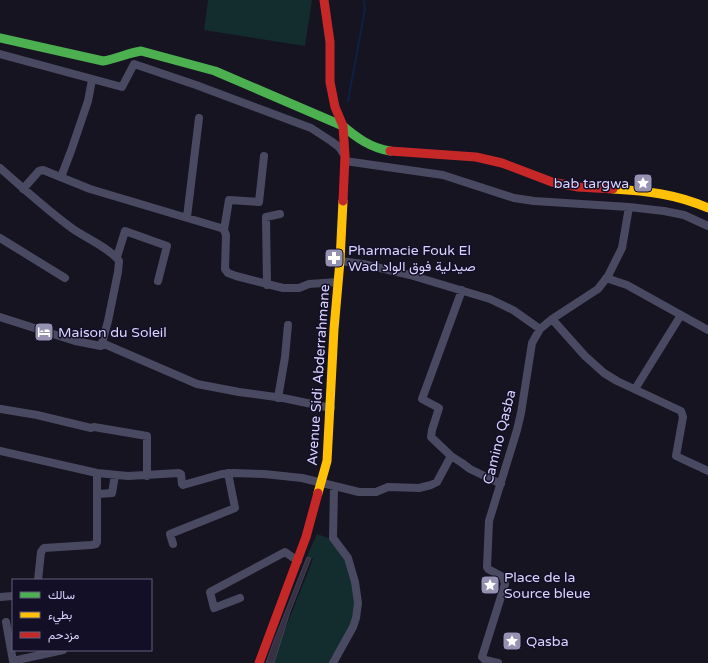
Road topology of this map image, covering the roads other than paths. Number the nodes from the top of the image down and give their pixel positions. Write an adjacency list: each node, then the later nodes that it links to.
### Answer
1 (324, 0): 6 (street)
2 (0, 38): 6 (street)
3 (0, 54): 4 (street)
4 (92, 80): 8 (street); 10 (street)
5 (200, 118): 15 (street)
6 (343, 126): 8 (street, Avenue Sidi Abderrahmane); 13 (street)
7 (264, 156): 17 (street)
8 (345, 158): 12 (street); 20 (street, Avenue Sidi Abderrahmane)
9 (0, 168): 11 (street)
10 (61, 177): 11 (street); 15 (street)
11 (23, 189): 19 (street)
12 (629, 207): 16 (street); 22 (street, Camino Qasba)
13 (708, 208)
14 (280, 214): 25 (street)
15 (187, 217): 17 (street)
16 (708, 226)
17 (224, 230): 25 (street)
18 (0, 238): 21 (street)
19 (117, 257): 23 (street); 33 (street)
20 (340, 261): 24 (street, Avenue Sidi Abderrahmane); 26 (street)
21 (65, 278)
22 (606, 278): 27 (street); 29 (street, Camino Qasba)
23 (158, 281)
24 (338, 282): 25 (street); 36 (street, Avenue Sidi Abderrahmane)
25 (267, 285)
26 (462, 290): 31 (street); 39 (street)
27 (681, 315): 32 (street); 34 (street)
28 (0, 317): 33 (street)
29 (552, 319): 31 (street, Camino Qasba); 34 (street)
30 (288, 325): 35 (street)
31 (540, 329): 46 (street, Camino Qasba)
32 (708, 330)
33 (102, 343): 35 (street)
34 (635, 389): 40 (street)
35 (278, 398): 36 (street)
36 (331, 408): 45 (street, Avenue Sidi Abderrahmane)
37 (1, 409): 44 (street)
38 (0, 451): 41 (street)
39 (451, 456): 46 (street); 47 (street)
40 (708, 471)
41 (97, 473): 43 (street); 48 (street)
42 (228, 473): 44 (street); 45 (street); 49 (street)
43 (115, 475): 44 (street); 48 (street)
44 (147, 476)
45 (322, 483): 47 (street); 50 (street, Avenue Sidi Abderrahmane)
46 (501, 484): 59 (street, Camino Qasba)
47 (334, 486): 58 (street)
48 (98, 494): 51 (street)
49 (173, 544)
50 (298, 561): 54 (street); 57 (street, Avenue Sidi Abderrahmane)
51 (38, 579)
52 (12, 596): 53 (street)
53 (0, 597)
54 (240, 598)
55 (6, 622): 56 (street)
56 (57, 651)
57 (259, 663)
58 (333, 663)
59 (498, 663)

